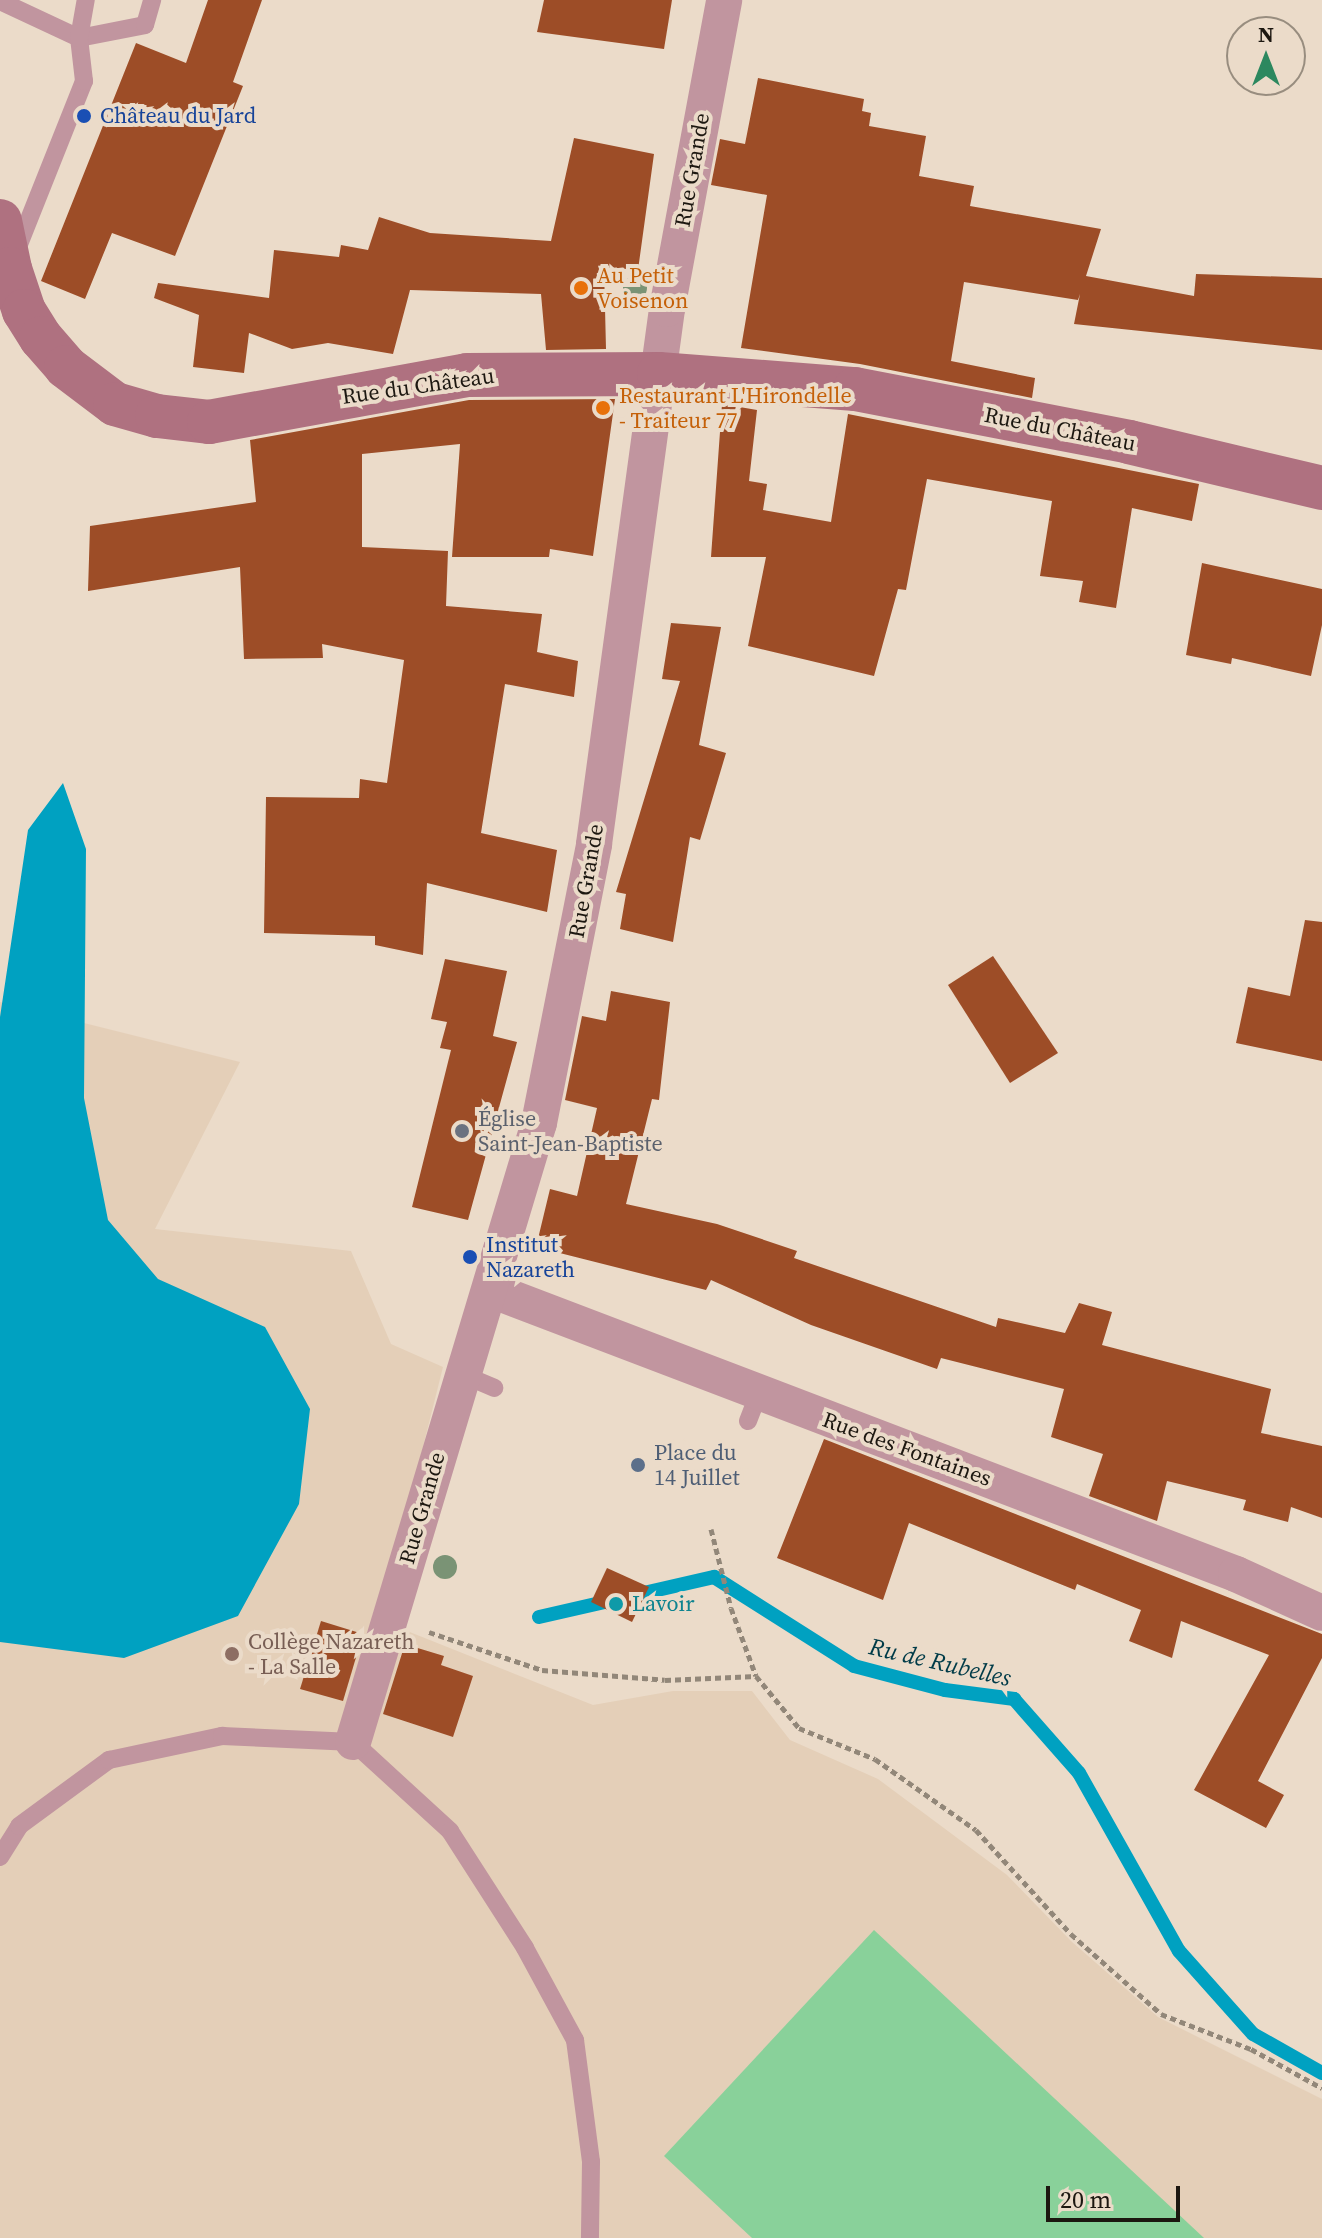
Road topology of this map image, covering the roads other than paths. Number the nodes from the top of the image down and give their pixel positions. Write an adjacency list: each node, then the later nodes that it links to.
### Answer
1 (86, 0): 5 (lane)
2 (152, 0): 5 (lane)
3 (724, 0): 8 (street, Rue Grande)
4 (0, 1): 5 (lane)
5 (79, 38): 7 (lane)
6 (0, 221): 7 (main road, Rue du Château)
7 (10, 269): 8 (main road, Rue du Château)
8 (659, 374): 9 (main road, Rue du Château); 10 (street, Rue Grande)
9 (1322, 488)
10 (491, 1290): 11 (street, Rue des Fontaines); 12 (street, Rue Grande)
11 (1322, 1613)
12 (353, 1742): 13 (lane); 14 (lane)
13 (0, 1857)
14 (590, 2238)

